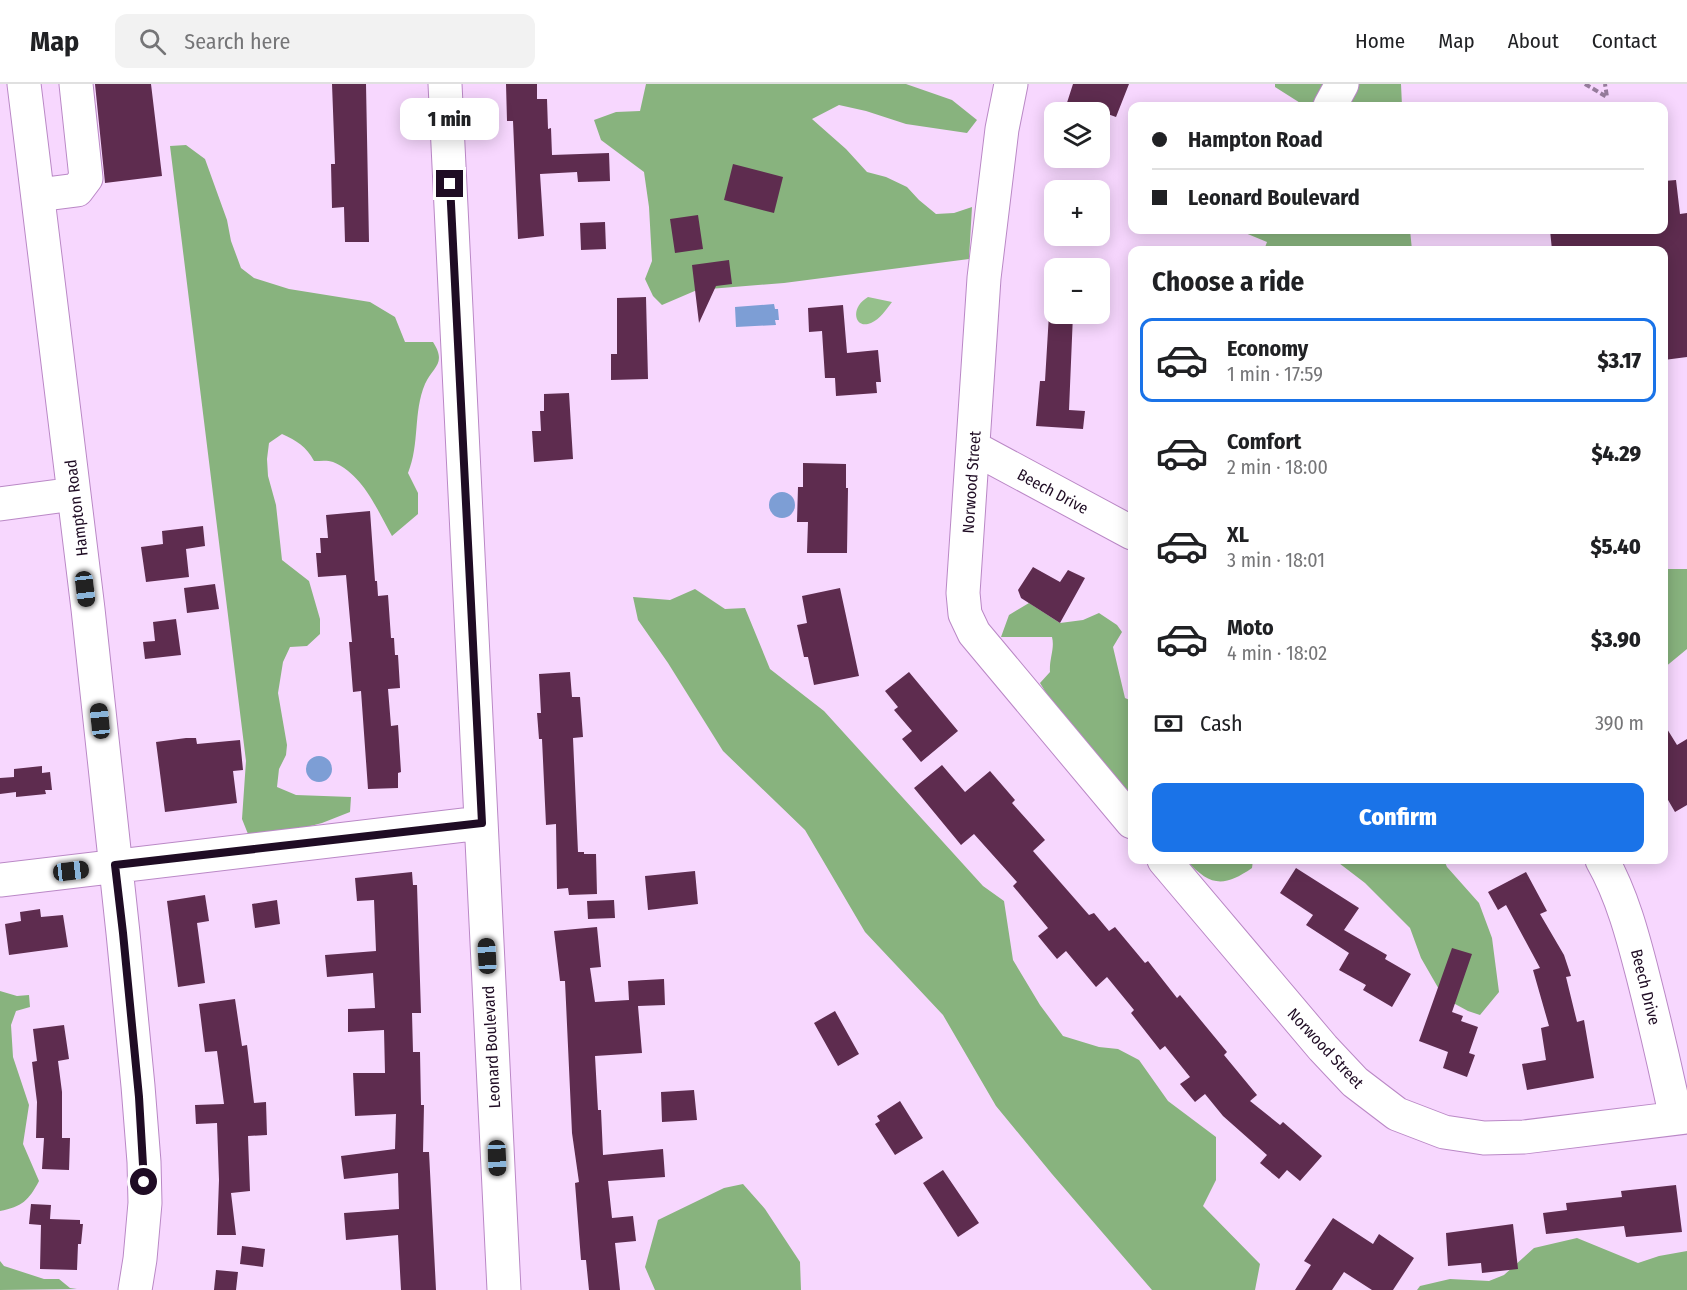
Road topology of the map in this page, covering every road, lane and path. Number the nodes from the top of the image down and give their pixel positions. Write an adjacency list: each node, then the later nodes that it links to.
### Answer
1 (24, 84): 9 (street, Hampton Road)
2 (76, 84): 9 (street)
3 (445, 84): 15 (street, Leonard Boulevard)
4 (1011, 84): 10 (street, Norwood Street)
5 (1342, 84): 8 (street)
6 (1585, 84): 7 (path)
7 (1605, 84)
8 (1332, 102)
9 (38, 195): 11 (street, Hampton Road)
10 (974, 448): 13 (street, Beech Drive); 14 (street, Norwood Street)
11 (74, 494): 12 (street); 18 (street, Hampton Road)
12 (0, 504)
13 (1128, 531)
14 (1128, 817)
15 (482, 823): 18 (street); 22 (street, Leonard Boulevard)
16 (1167, 864): 20 (street, Norwood Street)
17 (1604, 864): 20 (street, Beech Drive)
18 (115, 865): 19 (street); 21 (street, Hampton Road)
19 (0, 880)
20 (1682, 1118)
21 (135, 1290)
22 (504, 1290)

